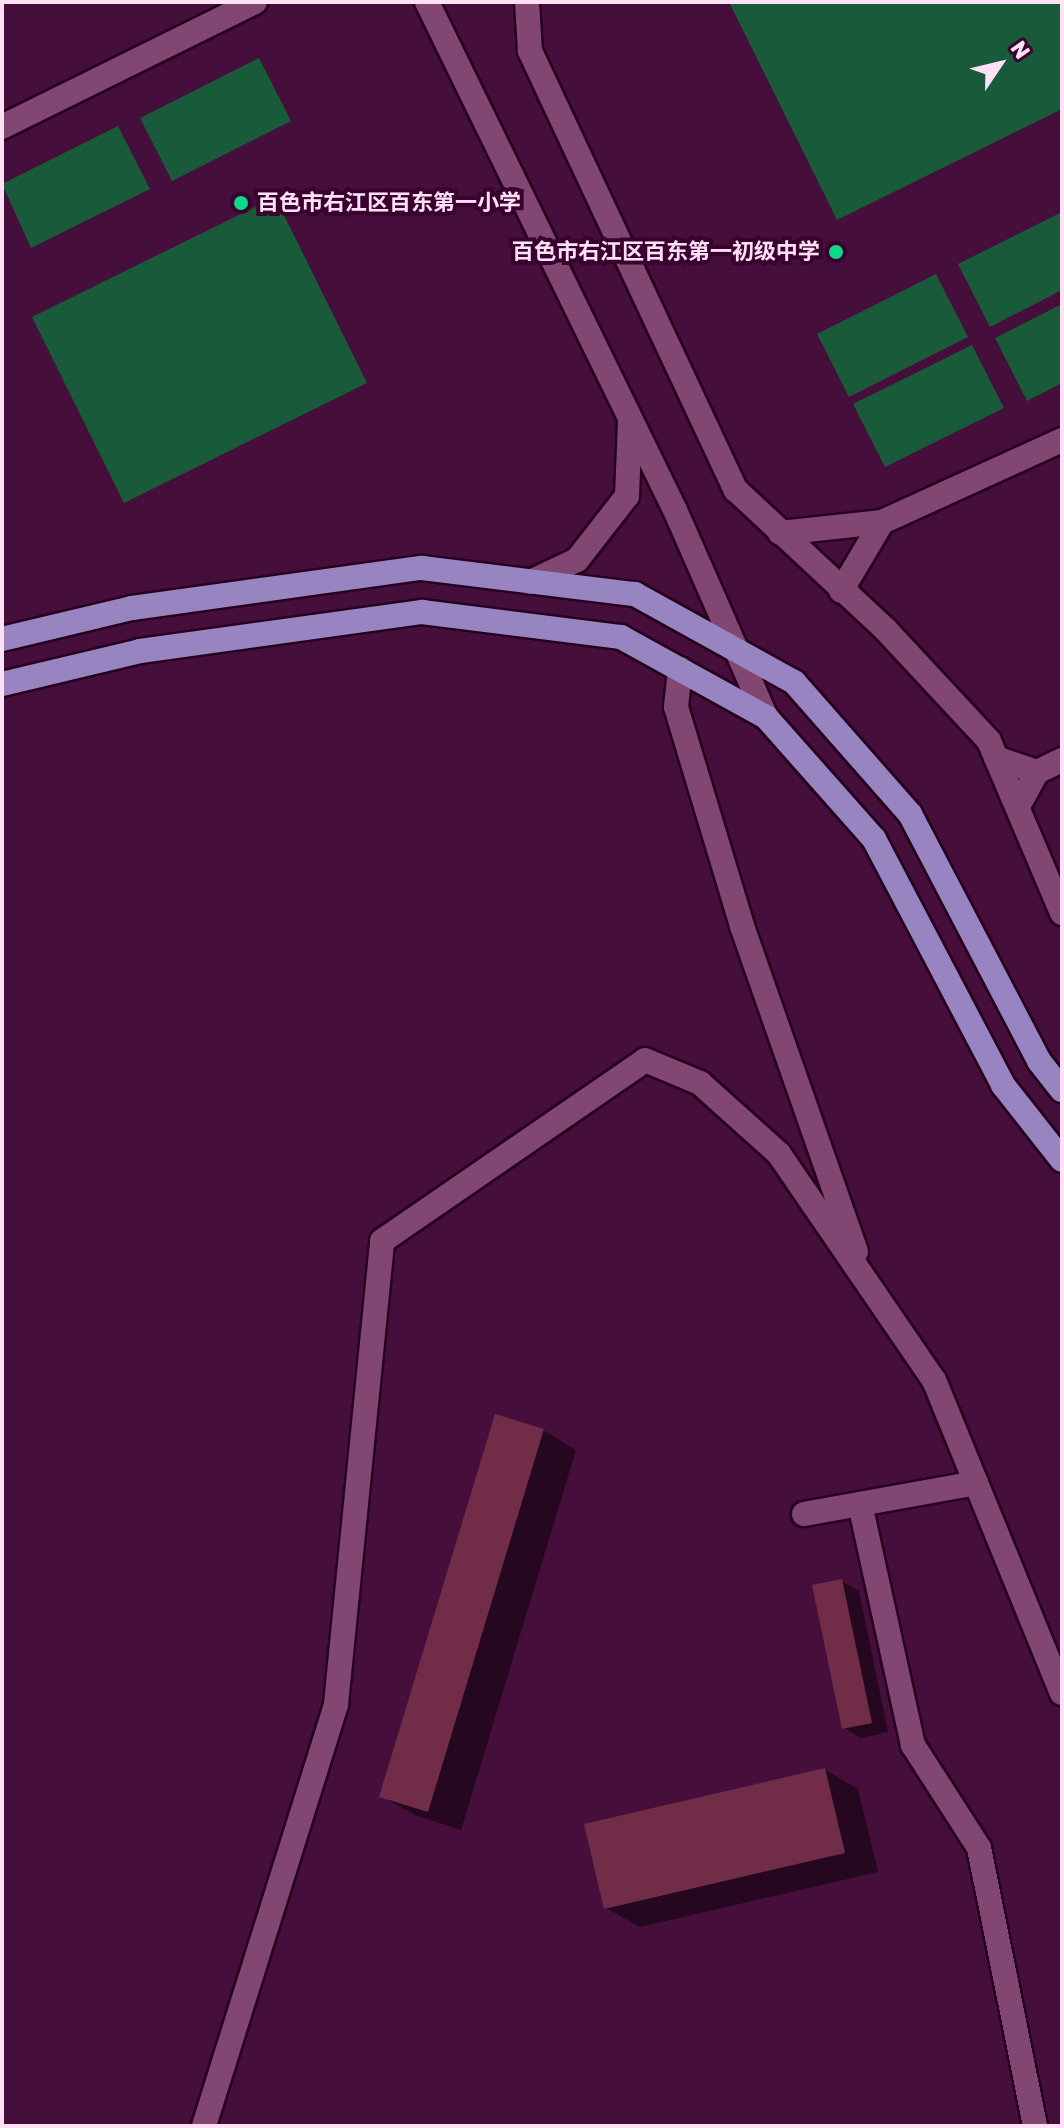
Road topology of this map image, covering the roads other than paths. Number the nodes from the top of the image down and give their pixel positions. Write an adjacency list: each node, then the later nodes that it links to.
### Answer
1 (255, 2): 4 (street)
2 (427, 2): 5 (street)
3 (527, 2): 8 (street)
4 (2, 127)
5 (630, 418): 9 (street); 12 (street)
6 (1062, 440): 7 (street)
7 (882, 522): 8 (street); 10 (street)
8 (780, 533): 10 (street)
9 (530, 582): 11 (main road); 12 (main road)
10 (841, 591): 16 (street)
11 (2, 639)
12 (734, 652): 15 (street); 21 (main road)
13 (680, 669): 14 (main road); 15 (main road); 23 (street)
14 (2, 684)
15 (766, 717): 22 (main road)
16 (996, 758): 18 (street); 19 (street)
17 (1062, 760): 18 (street)
18 (1037, 772): 19 (street)
19 (1018, 806): 20 (street)
20 (1062, 913)
21 (1062, 1090)
22 (1062, 1160)
23 (866, 1280): 24 (street); 28 (street)
24 (976, 1483): 25 (street); 27 (street)
25 (860, 1504): 26 (street); 29 (street)
26 (804, 1514)
27 (1062, 1693)
28 (204, 2126)
29 (1035, 2126)

